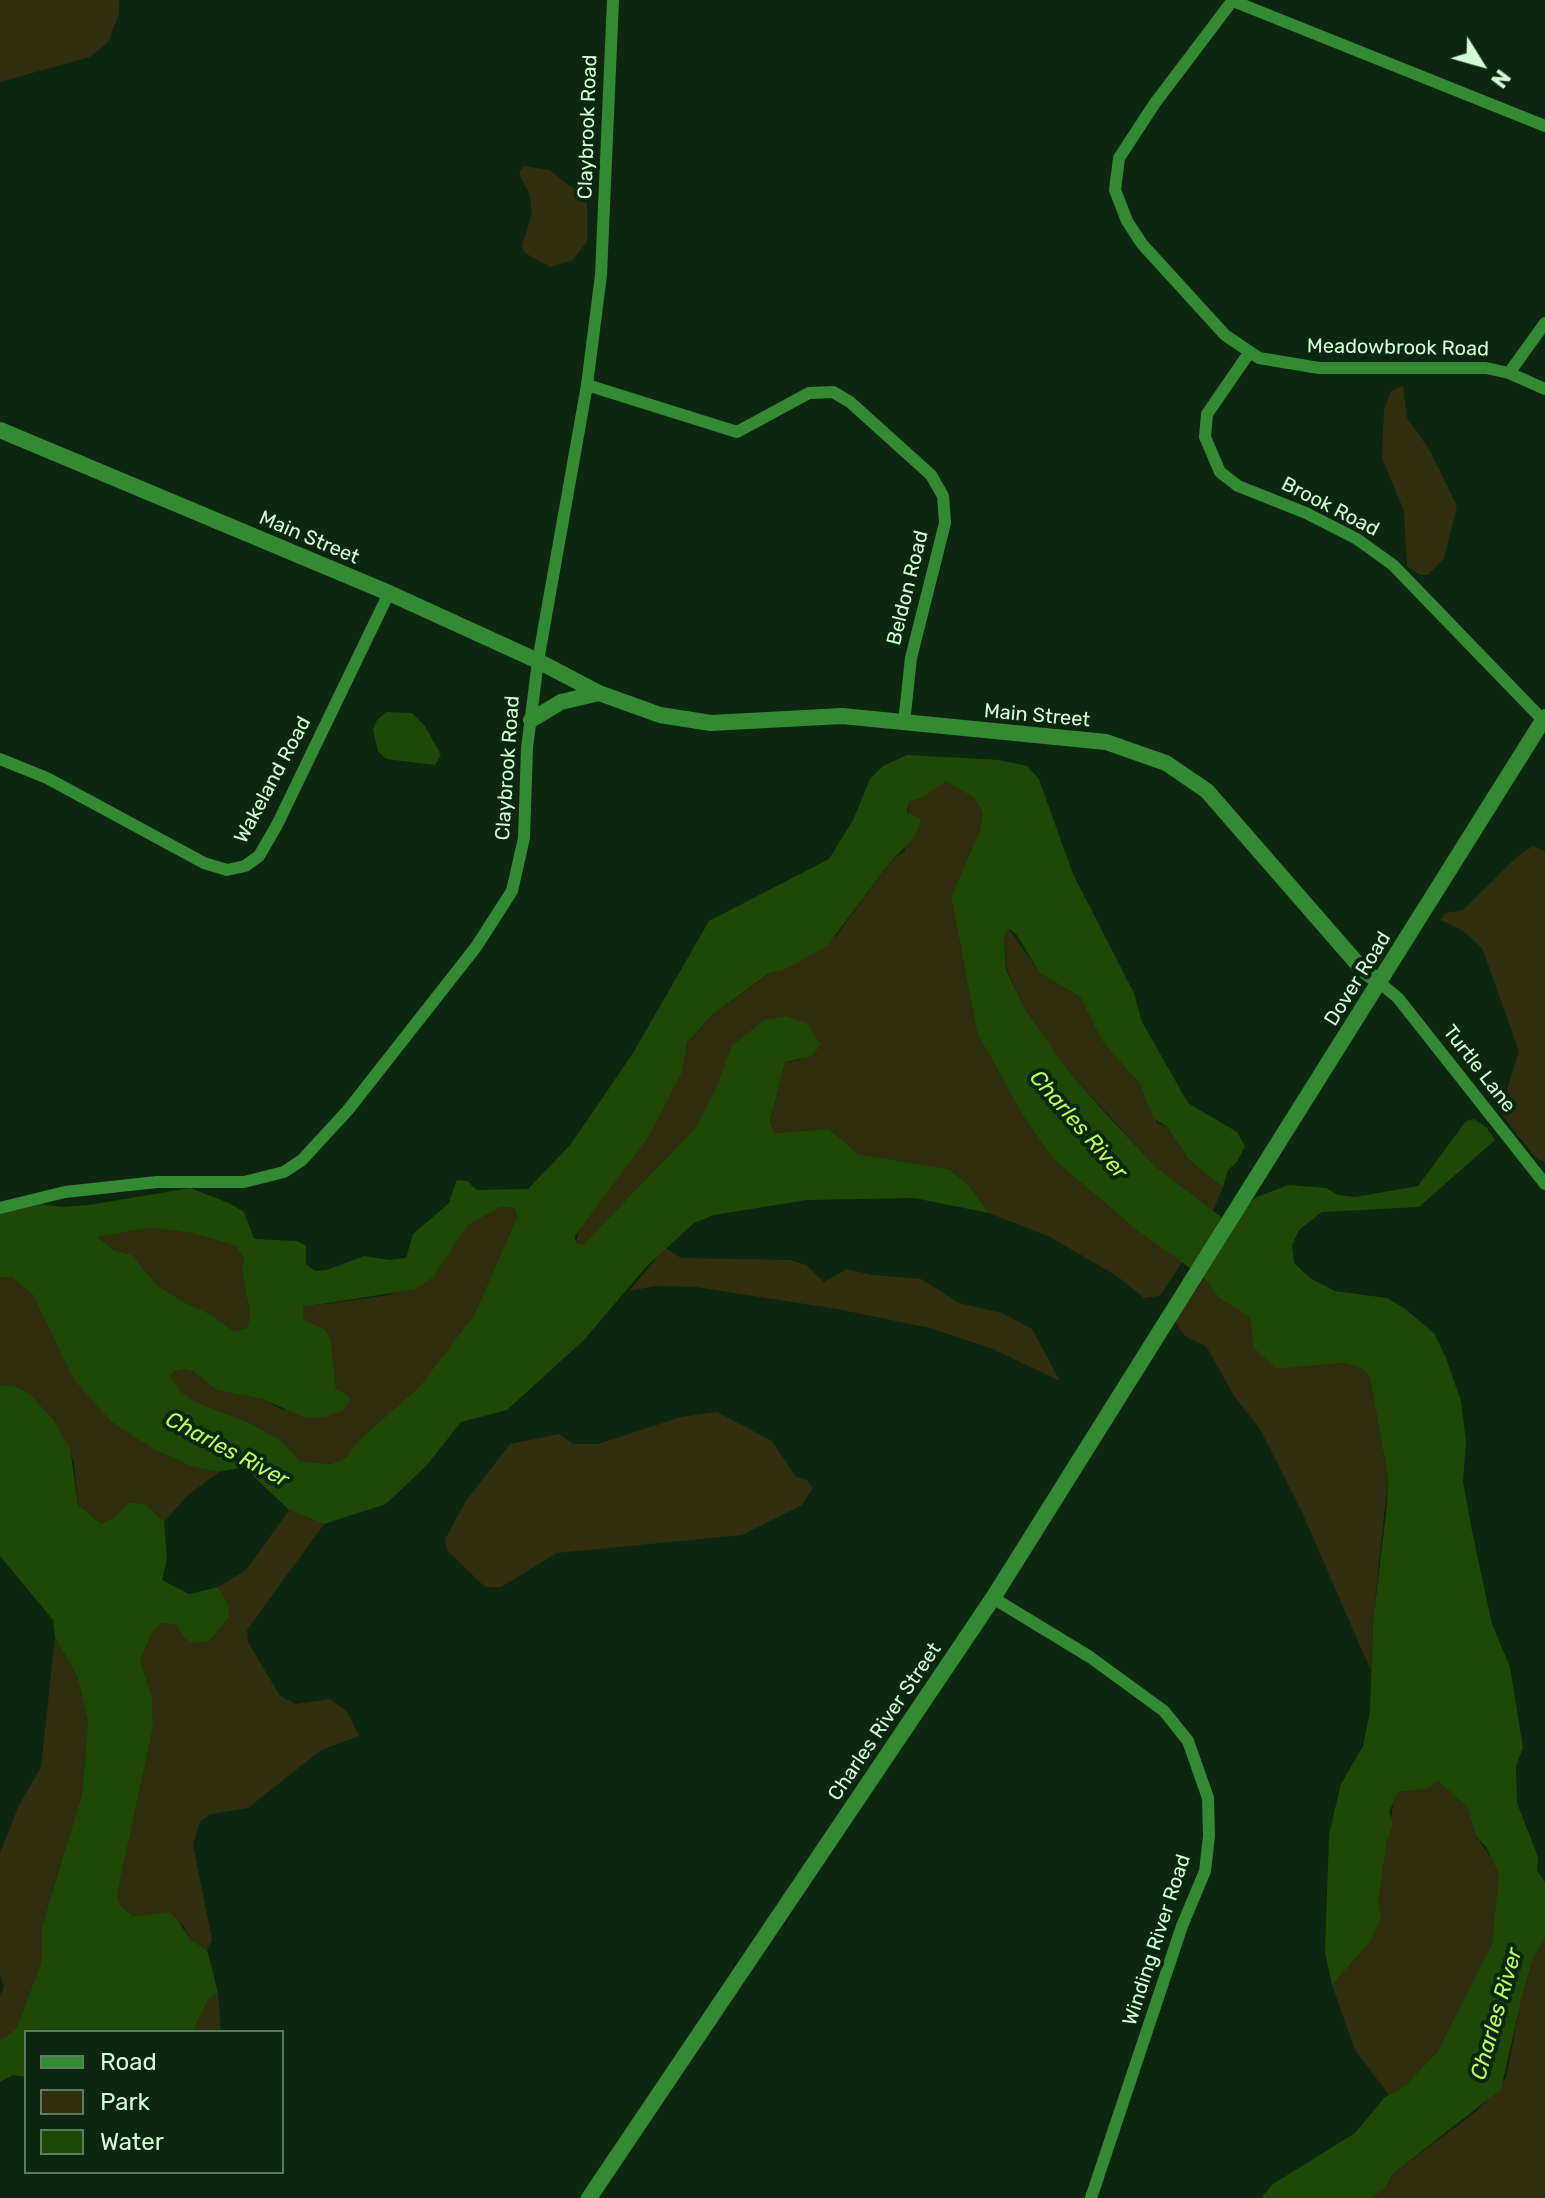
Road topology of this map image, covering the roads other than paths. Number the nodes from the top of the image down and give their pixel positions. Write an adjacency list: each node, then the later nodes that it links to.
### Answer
1 (613, 0): 7 (street, Claybrook Road)
2 (1233, 1): 3 (street, Meadowbrook Road); 5 (street, Meadowbrook Road)
3 (1545, 126)
4 (1545, 323): 6 (street, Meadowbrook Road)
5 (1249, 353): 6 (street, Meadowbrook Road); 13 (street, Brook Road)
6 (1509, 373): 8 (street, Meadowbrook Road)
7 (587, 385): 11 (street, Claybrook Road); 15 (street, Beldon Road)
8 (1545, 389)
9 (0, 430): 10 (street, Main Street)
10 (389, 593): 11 (street, Main Street); 16 (street, Wakeland Road)
11 (538, 661): 12 (street, Main Street); 14 (street, Claybrook Road)
12 (599, 693): 14 (street); 15 (street, Main Street)
13 (1544, 718): 17 (street, Dover Road)
14 (531, 720): 19 (street, Claybrook Road)
15 (904, 723): 17 (street, Main Street)
16 (0, 759)
17 (1379, 982): 18 (street, Turtle Lane); 20 (street, Dover Road)
18 (1545, 1184)
19 (0, 1208)
20 (1202, 1261): 21 (street, Charles River Street)
21 (993, 1598): 22 (street, Charles River Street); 23 (street, Winding River Road)
22 (589, 2198)
23 (1091, 2198)

